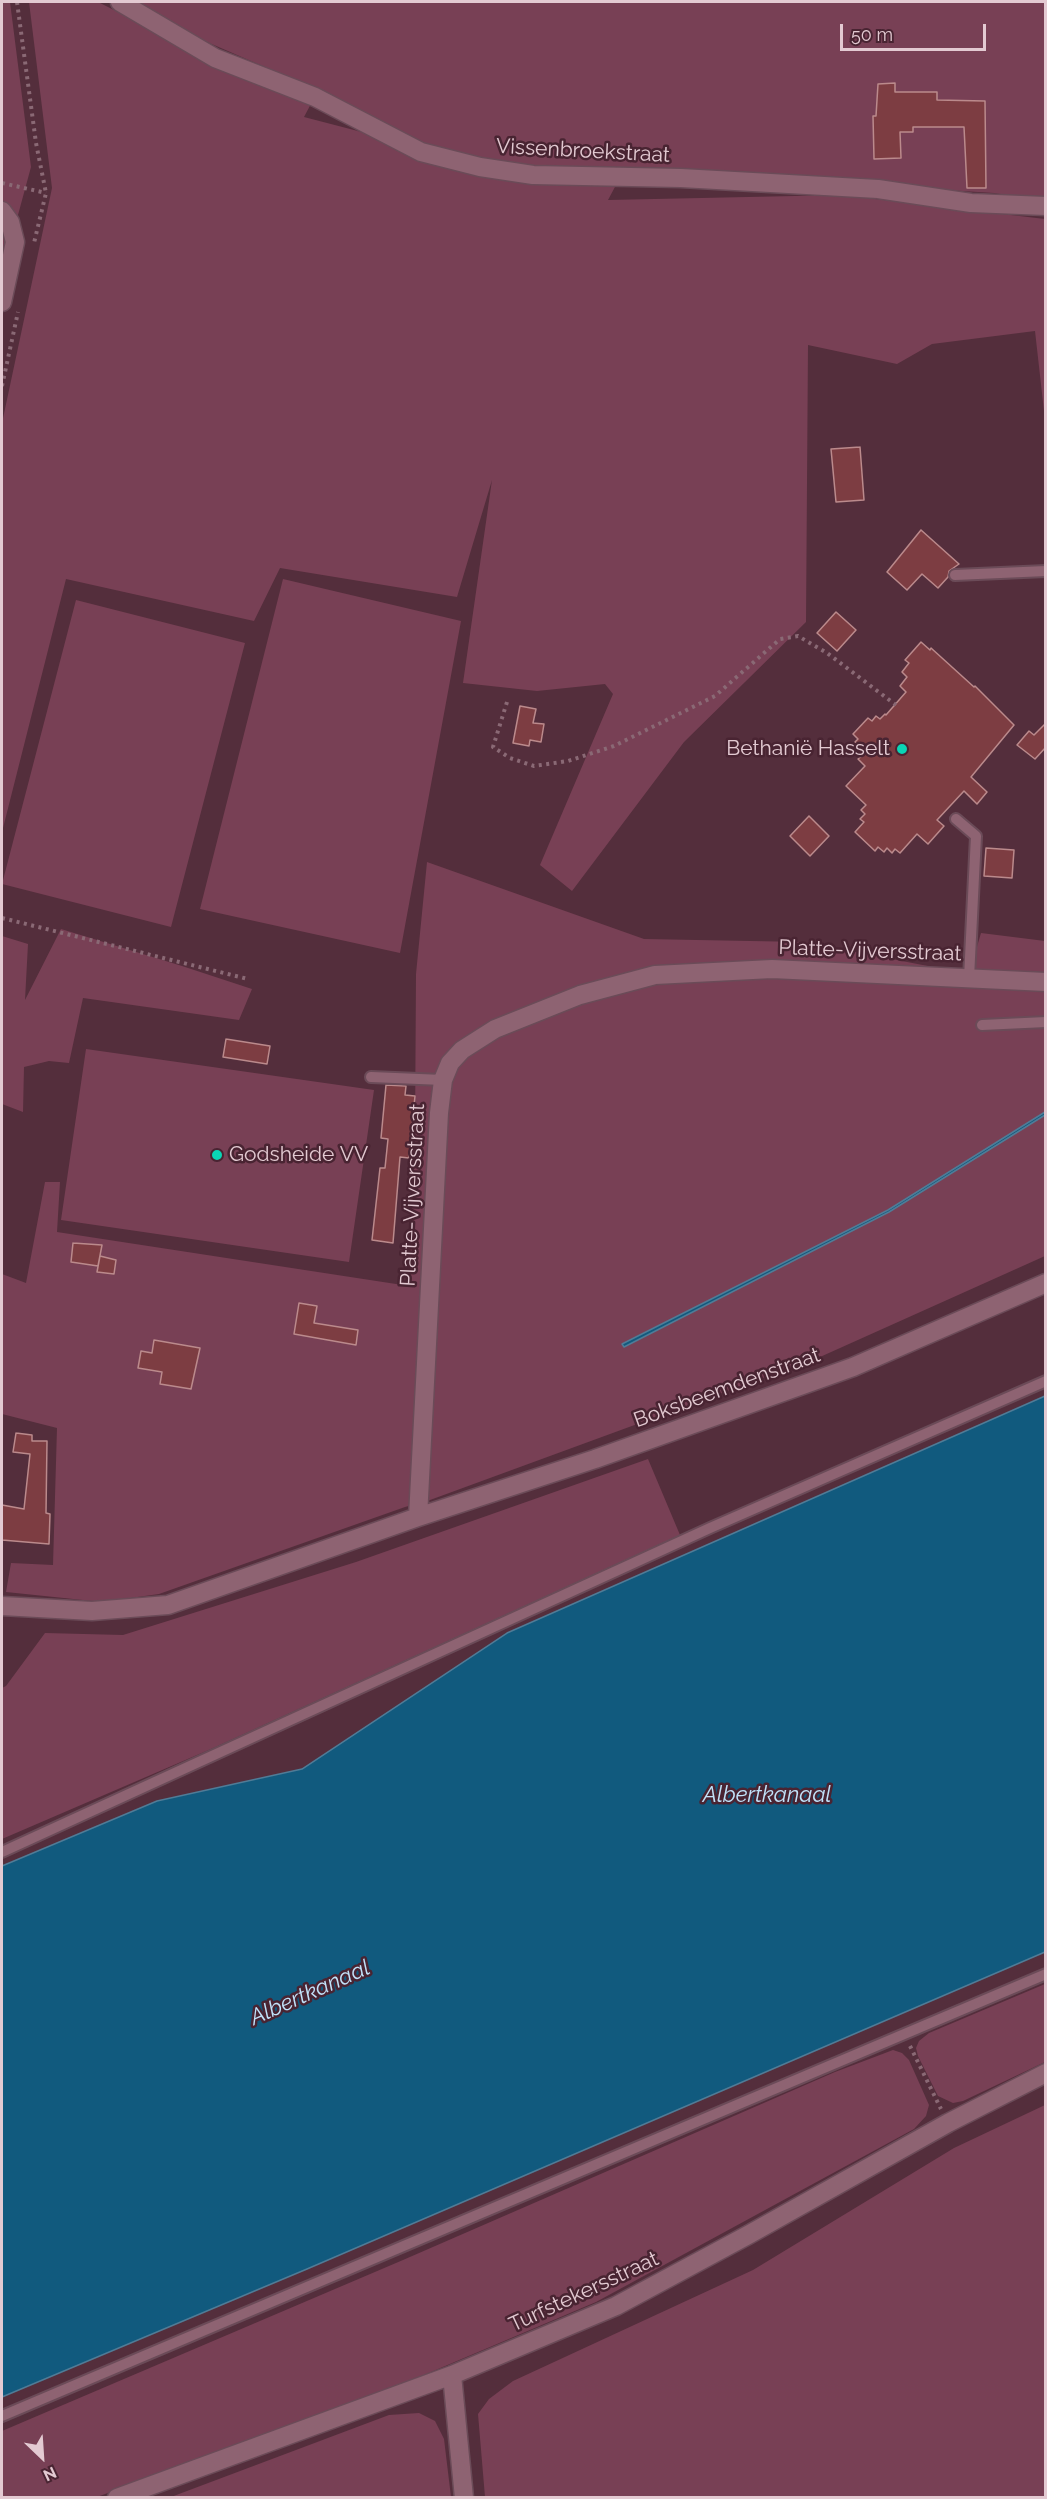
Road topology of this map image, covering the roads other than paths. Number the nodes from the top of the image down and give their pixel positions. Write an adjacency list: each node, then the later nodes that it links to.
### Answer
1 (120, 2): 2 (street, Vissenbroekstraat)
2 (1046, 207)
3 (2, 211): 4 (street)
4 (2, 302)
5 (1046, 571): 6 (lane)
6 (955, 575)
7 (956, 819): 8 (lane)
8 (969, 978): 9 (street, Platte-Vijversstraat); 13 (street, Platte-Vijversstraat)
9 (1046, 982)
10 (1046, 1023): 11 (lane)
11 (982, 1025)
12 (371, 1077): 13 (lane)
13 (443, 1080): 16 (street, Platte-Vijversstraat)
14 (1046, 1283): 16 (street, Boksbeemdenstraat)
15 (1046, 1381): 18 (lane)
16 (418, 1517): 17 (street)
17 (2, 1606)
18 (2, 1852)
19 (1046, 1974): 22 (lane)
20 (1046, 2073): 21 (street, Turfstekersstraat)
21 (452, 2375): 23 (street, Turfstekersstraat); 24 (street)
22 (2, 2416)
23 (117, 2498)
24 (464, 2498)

